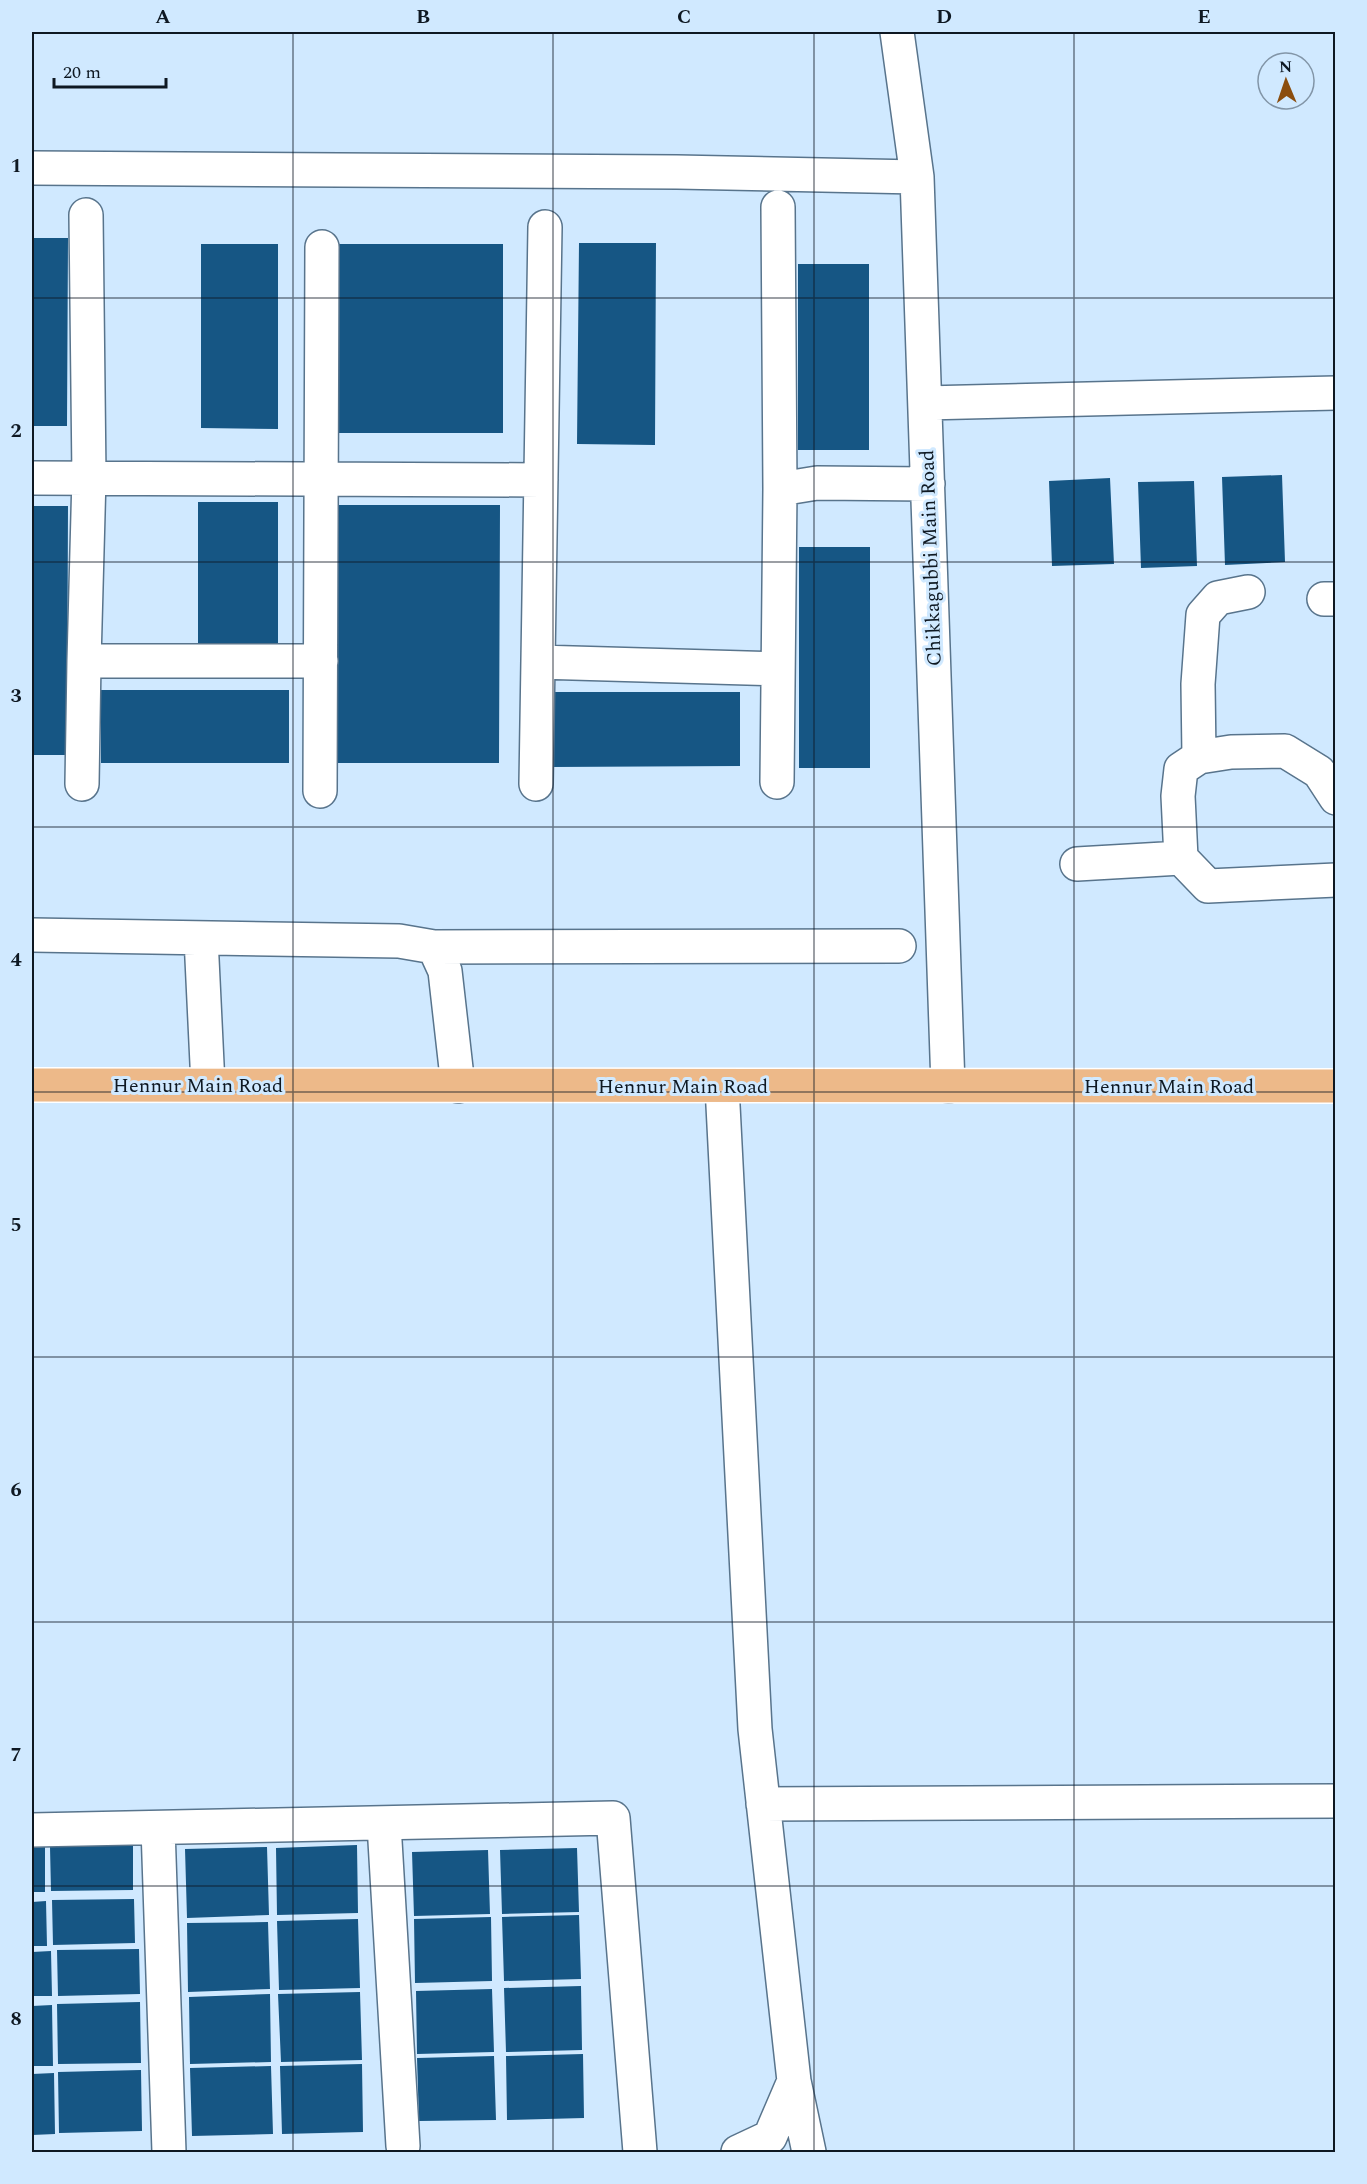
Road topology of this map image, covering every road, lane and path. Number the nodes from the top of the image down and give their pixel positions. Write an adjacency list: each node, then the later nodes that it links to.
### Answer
1 (897, 32): 3 (street, Chikkagubbi Main Road)
2 (32, 168): 3 (street)
3 (917, 177): 9 (street, Chikkagubbi Main Road)
4 (778, 207): 15 (street)
5 (86, 215): 10 (street)
6 (545, 227): 13 (street)
7 (322, 246): 12 (street)
8 (1335, 393): 9 (street)
9 (925, 404): 14 (street, Chikkagubbi Main Road)
10 (89, 477): 11 (street); 12 (street); 17 (street)
11 (32, 478)
12 (321, 478): 13 (street); 18 (street)
13 (541, 480): 19 (street)
14 (928, 484): 15 (street); 38 (street, Chikkagubbi Main Road)
15 (780, 489): 20 (street)
16 (1248, 592): 21 (street)
17 (84, 661): 18 (street); 23 (street)
18 (321, 661): 25 (street)
19 (538, 662): 20 (street); 24 (street)
20 (778, 669): 22 (street)
21 (1199, 757): 26 (street); 27 (street)
22 (777, 782)
23 (82, 784)
24 (536, 784)
25 (320, 790)
26 (1335, 798)
27 (1181, 858): 28 (street); 29 (street)
28 (1077, 864)
29 (1335, 880)
30 (32, 935): 31 (street)
31 (201, 938): 33 (street); 35 (street)
32 (899, 946): 33 (street)
33 (434, 947): 36 (street)
34 (32, 1085): 35 (main road, Hennur Main Road)
35 (208, 1085): 36 (main road, Hennur Main Road)
36 (458, 1086): 37 (main road, Hennur Main Road)
37 (722, 1086): 38 (main road, Hennur Main Road); 41 (street)
38 (948, 1086): 39 (main road, Hennur Main Road)
39 (1335, 1086)
40 (1335, 1801): 41 (street)
41 (763, 1804): 45 (street)
42 (384, 1824): 43 (street); 46 (street); 48 (street)
43 (158, 1828): 44 (street); 47 (street)
44 (32, 1830)
45 (794, 2081): 49 (street); 50 (street)
46 (403, 2146)
47 (169, 2152)
48 (640, 2152)
49 (738, 2152)
50 (809, 2152)

